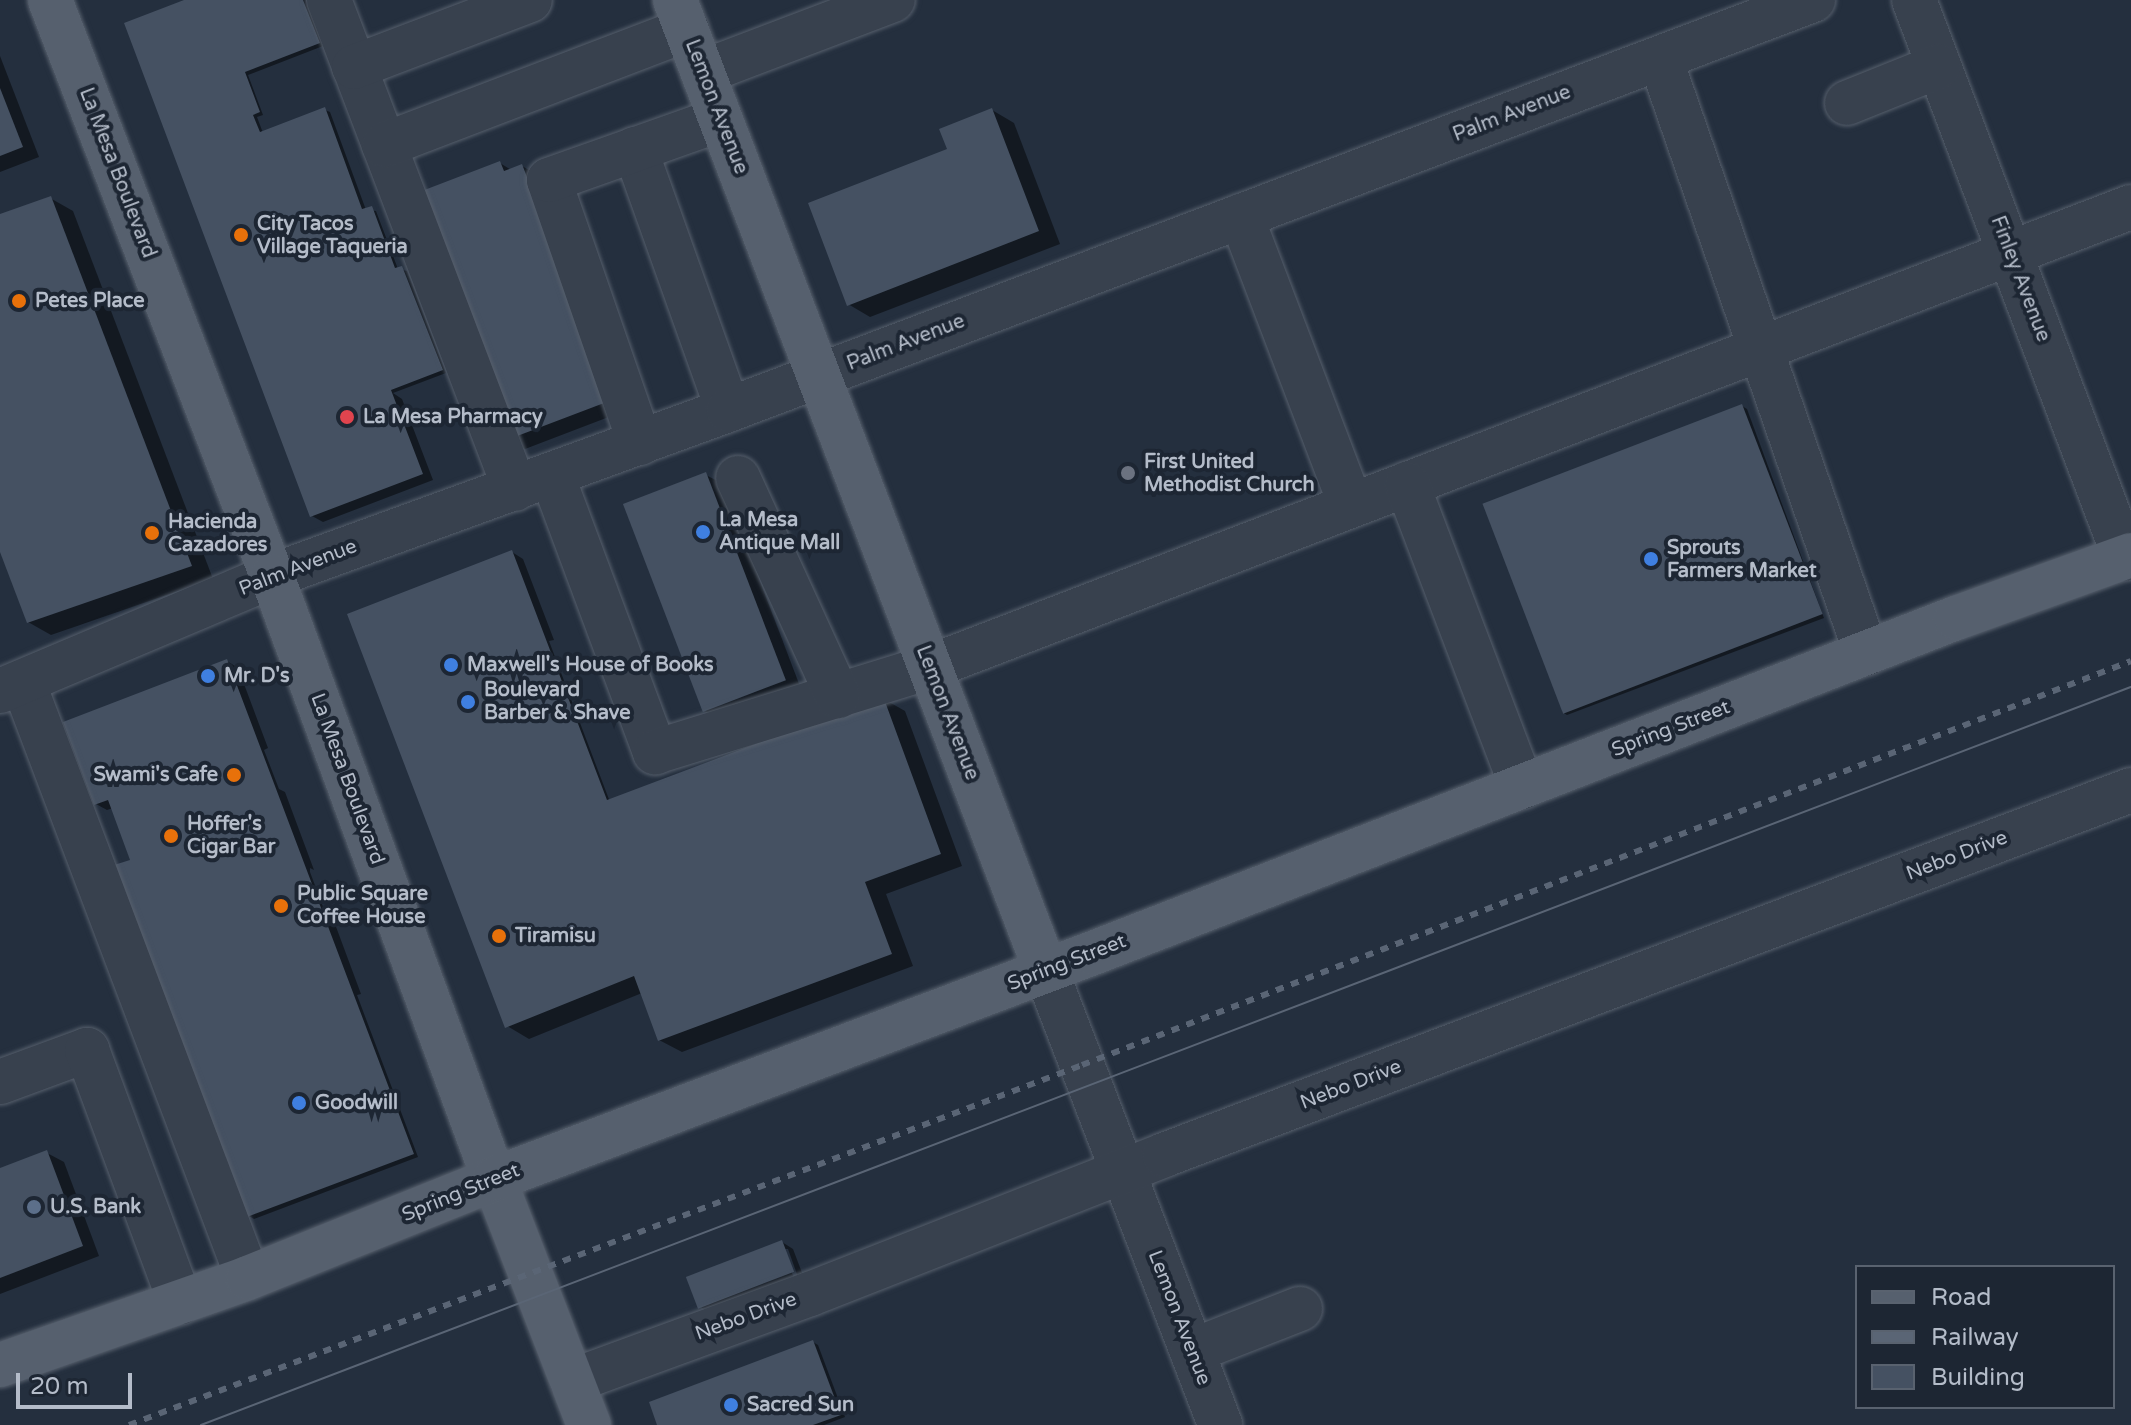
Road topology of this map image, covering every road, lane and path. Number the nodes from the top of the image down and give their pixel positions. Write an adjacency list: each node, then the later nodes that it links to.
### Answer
1 (50, 0): 28 (main road, La Mesa Boulevard)
2 (329, 0): 10 (street)
3 (530, 0): 10 (street)
4 (893, 0): 11 (street)
5 (1813, 0): 8 (street, Palm Avenue)
6 (1914, 0): 9 (street, Finley Avenue)
7 (681, 14): 11 (main road, Lemon Avenue); 14 (street)
8 (1660, 58): 17 (street, Palm Avenue); 19 (street)
9 (1939, 66): 12 (street); 18 (street, Finley Avenue)
10 (354, 67): 14 (street)
11 (703, 72): 13 (main road, Lemon Avenue)
12 (1847, 103)
13 (721, 119): 15 (street); 20 (main road, Lemon Avenue)
14 (384, 145): 24 (street)
15 (635, 149): 21 (street); 22 (street)
16 (2131, 207): 18 (street)
17 (1241, 216): 20 (street, Palm Avenue); 26 (street)
18 (2010, 252): 19 (street); 27 (street, Finley Avenue)
19 (1760, 348): 25 (street); 29 (street)
20 (819, 376): 21 (street, Palm Avenue); 30 (main road, Lemon Avenue)
21 (728, 410): 22 (street, Palm Avenue)
22 (640, 443): 24 (street, Palm Avenue)
23 (738, 478): 32 (street)
24 (534, 482): 28 (street, Palm Avenue); 32 (street)
25 (1407, 484): 26 (street); 33 (street)
26 (1351, 505): 30 (street)
27 (2128, 556): 29 (main road, Spring Street)
28 (272, 576): 31 (street, Palm Avenue); 40 (main road, La Mesa Boulevard)
29 (1866, 653): 33 (main road, Spring Street)
30 (930, 667): 32 (street); 35 (main road, Lemon Avenue)
31 (11, 686): 36 (street)
32 (838, 696)
33 (1522, 787): 35 (main road, Spring Street)
34 (2131, 790): 39 (street, Nebo Drive)
35 (1046, 971): 39 (street, Lemon Avenue); 40 (main road, Spring Street)
36 (150, 1027): 37 (street); 41 (street)
37 (87, 1050): 38 (street); 42 (street)
38 (0, 1082)
39 (1124, 1173): 44 (street, Lemon Avenue); 46 (street, Nebo Drive)
40 (494, 1179): 41 (main road, Spring Street); 46 (main road, La Mesa Boulevard)
41 (248, 1278): 42 (main road, Spring Street)
42 (180, 1302): 45 (main road, Spring Street)
43 (1300, 1309): 44 (street)
44 (1192, 1351): 48 (street, Lemon Avenue)
45 (0, 1365)
46 (572, 1381): 47 (main road, La Mesa Boulevard)
47 (589, 1425)
48 (1220, 1425)

